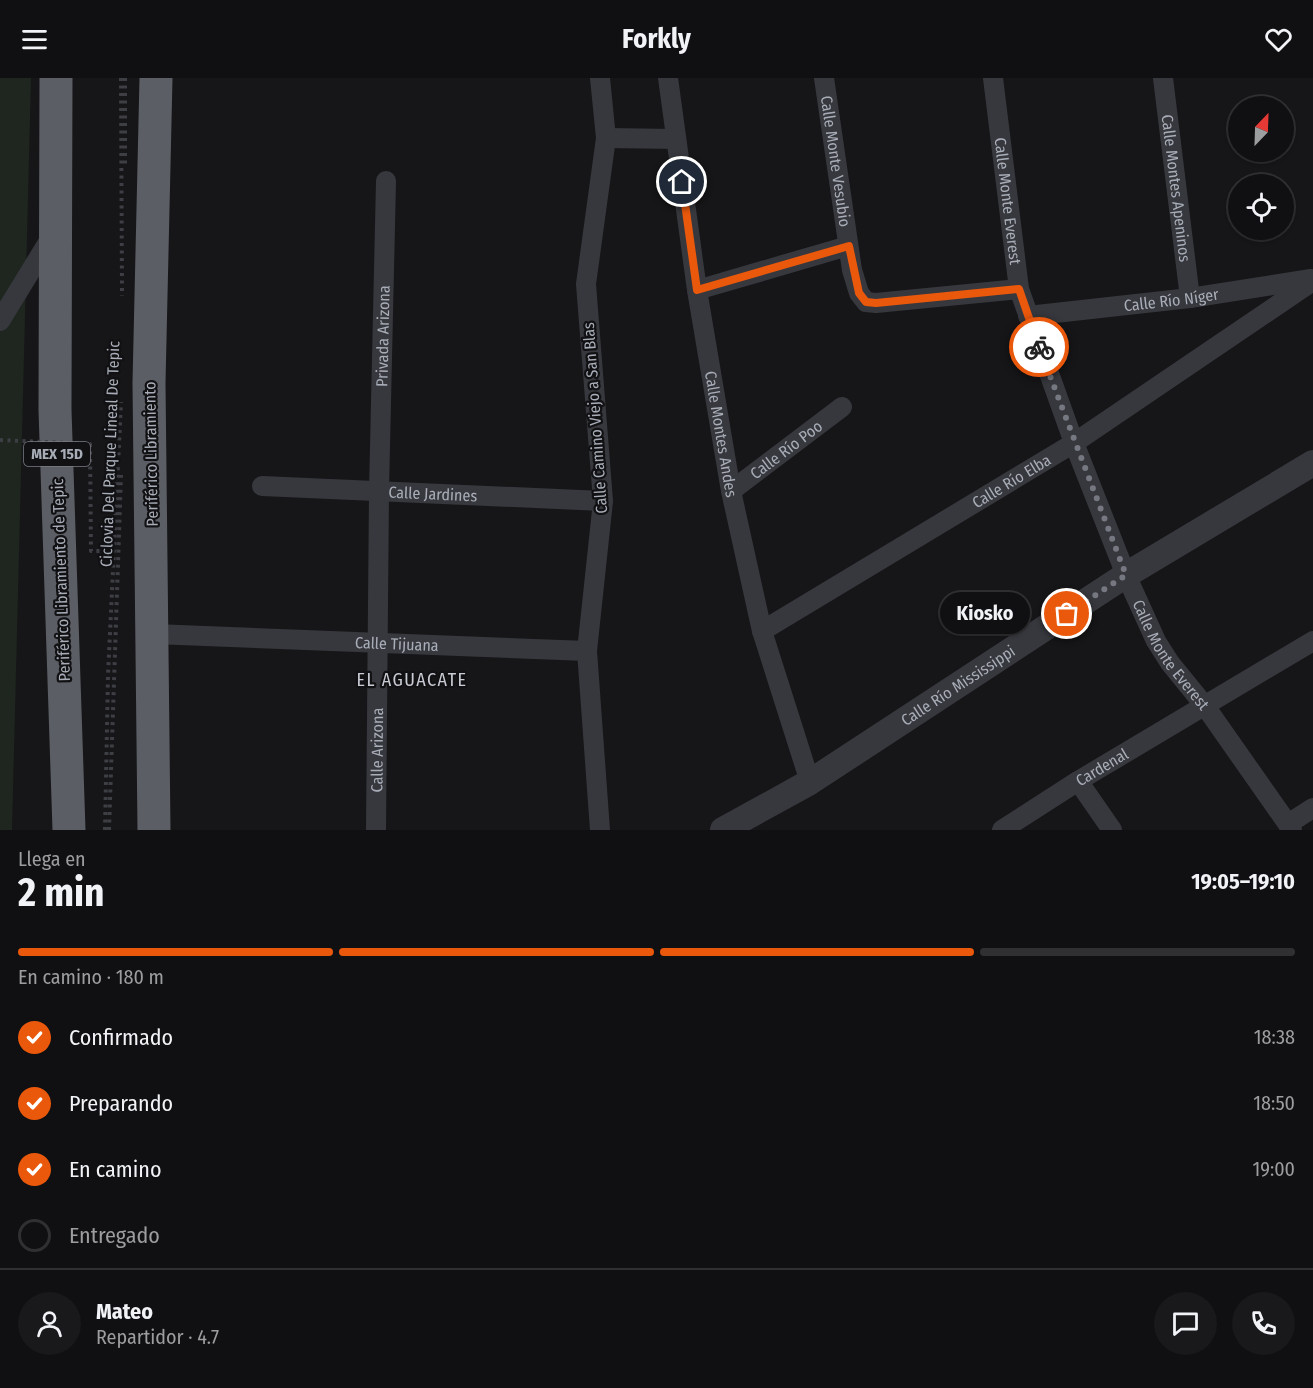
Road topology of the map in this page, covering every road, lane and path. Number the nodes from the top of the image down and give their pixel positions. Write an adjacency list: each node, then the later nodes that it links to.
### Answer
1 (56, 78): 12 (highway, Periférico Libramiento de Tepic / MEX 15D)
2 (123, 78): 18 (path); 19 (path)
3 (156, 78): 35 (highway, Periférico Libramiento)
4 (600, 78): 9 (street, Calle Camino Viejo a San Blas)
5 (668, 78): 10 (street, Calle Montes Andes)
6 (824, 78): 13 (street, Calle Monte Vesubio)
7 (993, 78): 15 (street, Calle Monte Everest)
8 (1163, 78): 17 (street, Calle Montes Apeninos)
9 (606, 138): 10 (street); 31 (street, Calle Camino Viejo a San Blas)
10 (676, 140): 16 (street, Calle Montes Andes)
11 (386, 181): 30 (street, Privada Arizona)
12 (57, 228): 21 (street); 45 (highway, Periférico Libramiento de Tepic / MEX 15D)
13 (849, 246): 15 (street, Calle Monte Vesubio); 16 (street)
14 (1313, 280): 17 (street, Calle Río Níger); 26 (street, Calle Río Elba)
15 (1019, 289): 20 (street, Calle Monte Everest)
16 (697, 290): 29 (street, Calle Montes Andes)
17 (1190, 298): 20 (street, Calle Río Níger)
18 (126, 302)
19 (122, 308)
20 (1028, 316): 26 (street, Calle Monte Everest)
21 (0, 321)
22 (121, 390): 32 (path)
23 (124, 399): 46 (path, Ciclovia Del Parque Lineal De Tepic)
24 (842, 407): 29 (street, Calle Río Poo)
25 (0, 440): 32 (path, bridge)
26 (1074, 443): 33 (street, Calle Monte Everest); 34 (street, Calle Río Elba)
27 (1313, 463): 33 (street, Calle Río Mississippi)
28 (262, 486): 30 (street, Calle Jardines)
29 (731, 491): 34 (street, Calle Montes Andes)
30 (379, 492): 31 (street, Calle Jardines); 36 (street, Calle Arizona)
31 (603, 501): 38 (street, Calle Camino Viejo a San Blas)
32 (114, 551): 46 (path)
33 (1126, 575): 39 (street, Calle Monte Everest); 41 (street, Calle Río Mississippi)
34 (762, 631): 41 (street, Calle Montes Andes)
35 (153, 634): 36 (street, Calle Tijuana); 47 (highway, Periférico Libramiento)
36 (377, 641): 38 (street, Calle Tijuana); 48 (street, Calle Arizona)
37 (1313, 641): 39 (street, Cardenal)
38 (587, 651): 49 (street, Calle Camino Viejo a San Blas)
39 (1205, 706): 40 (street, Cardenal); 43 (street, Calle Monte Everest)
40 (1078, 781): 50 (street, Cardenal); 51 (street)
41 (810, 782): 44 (street, Calle Río Mississippi)
42 (1313, 808): 43 (street)
43 (1290, 827)
44 (732, 828)
45 (69, 830)
46 (107, 830)
47 (154, 830)
48 (376, 830)
49 (600, 830)
50 (1002, 830)
51 (1112, 830)

